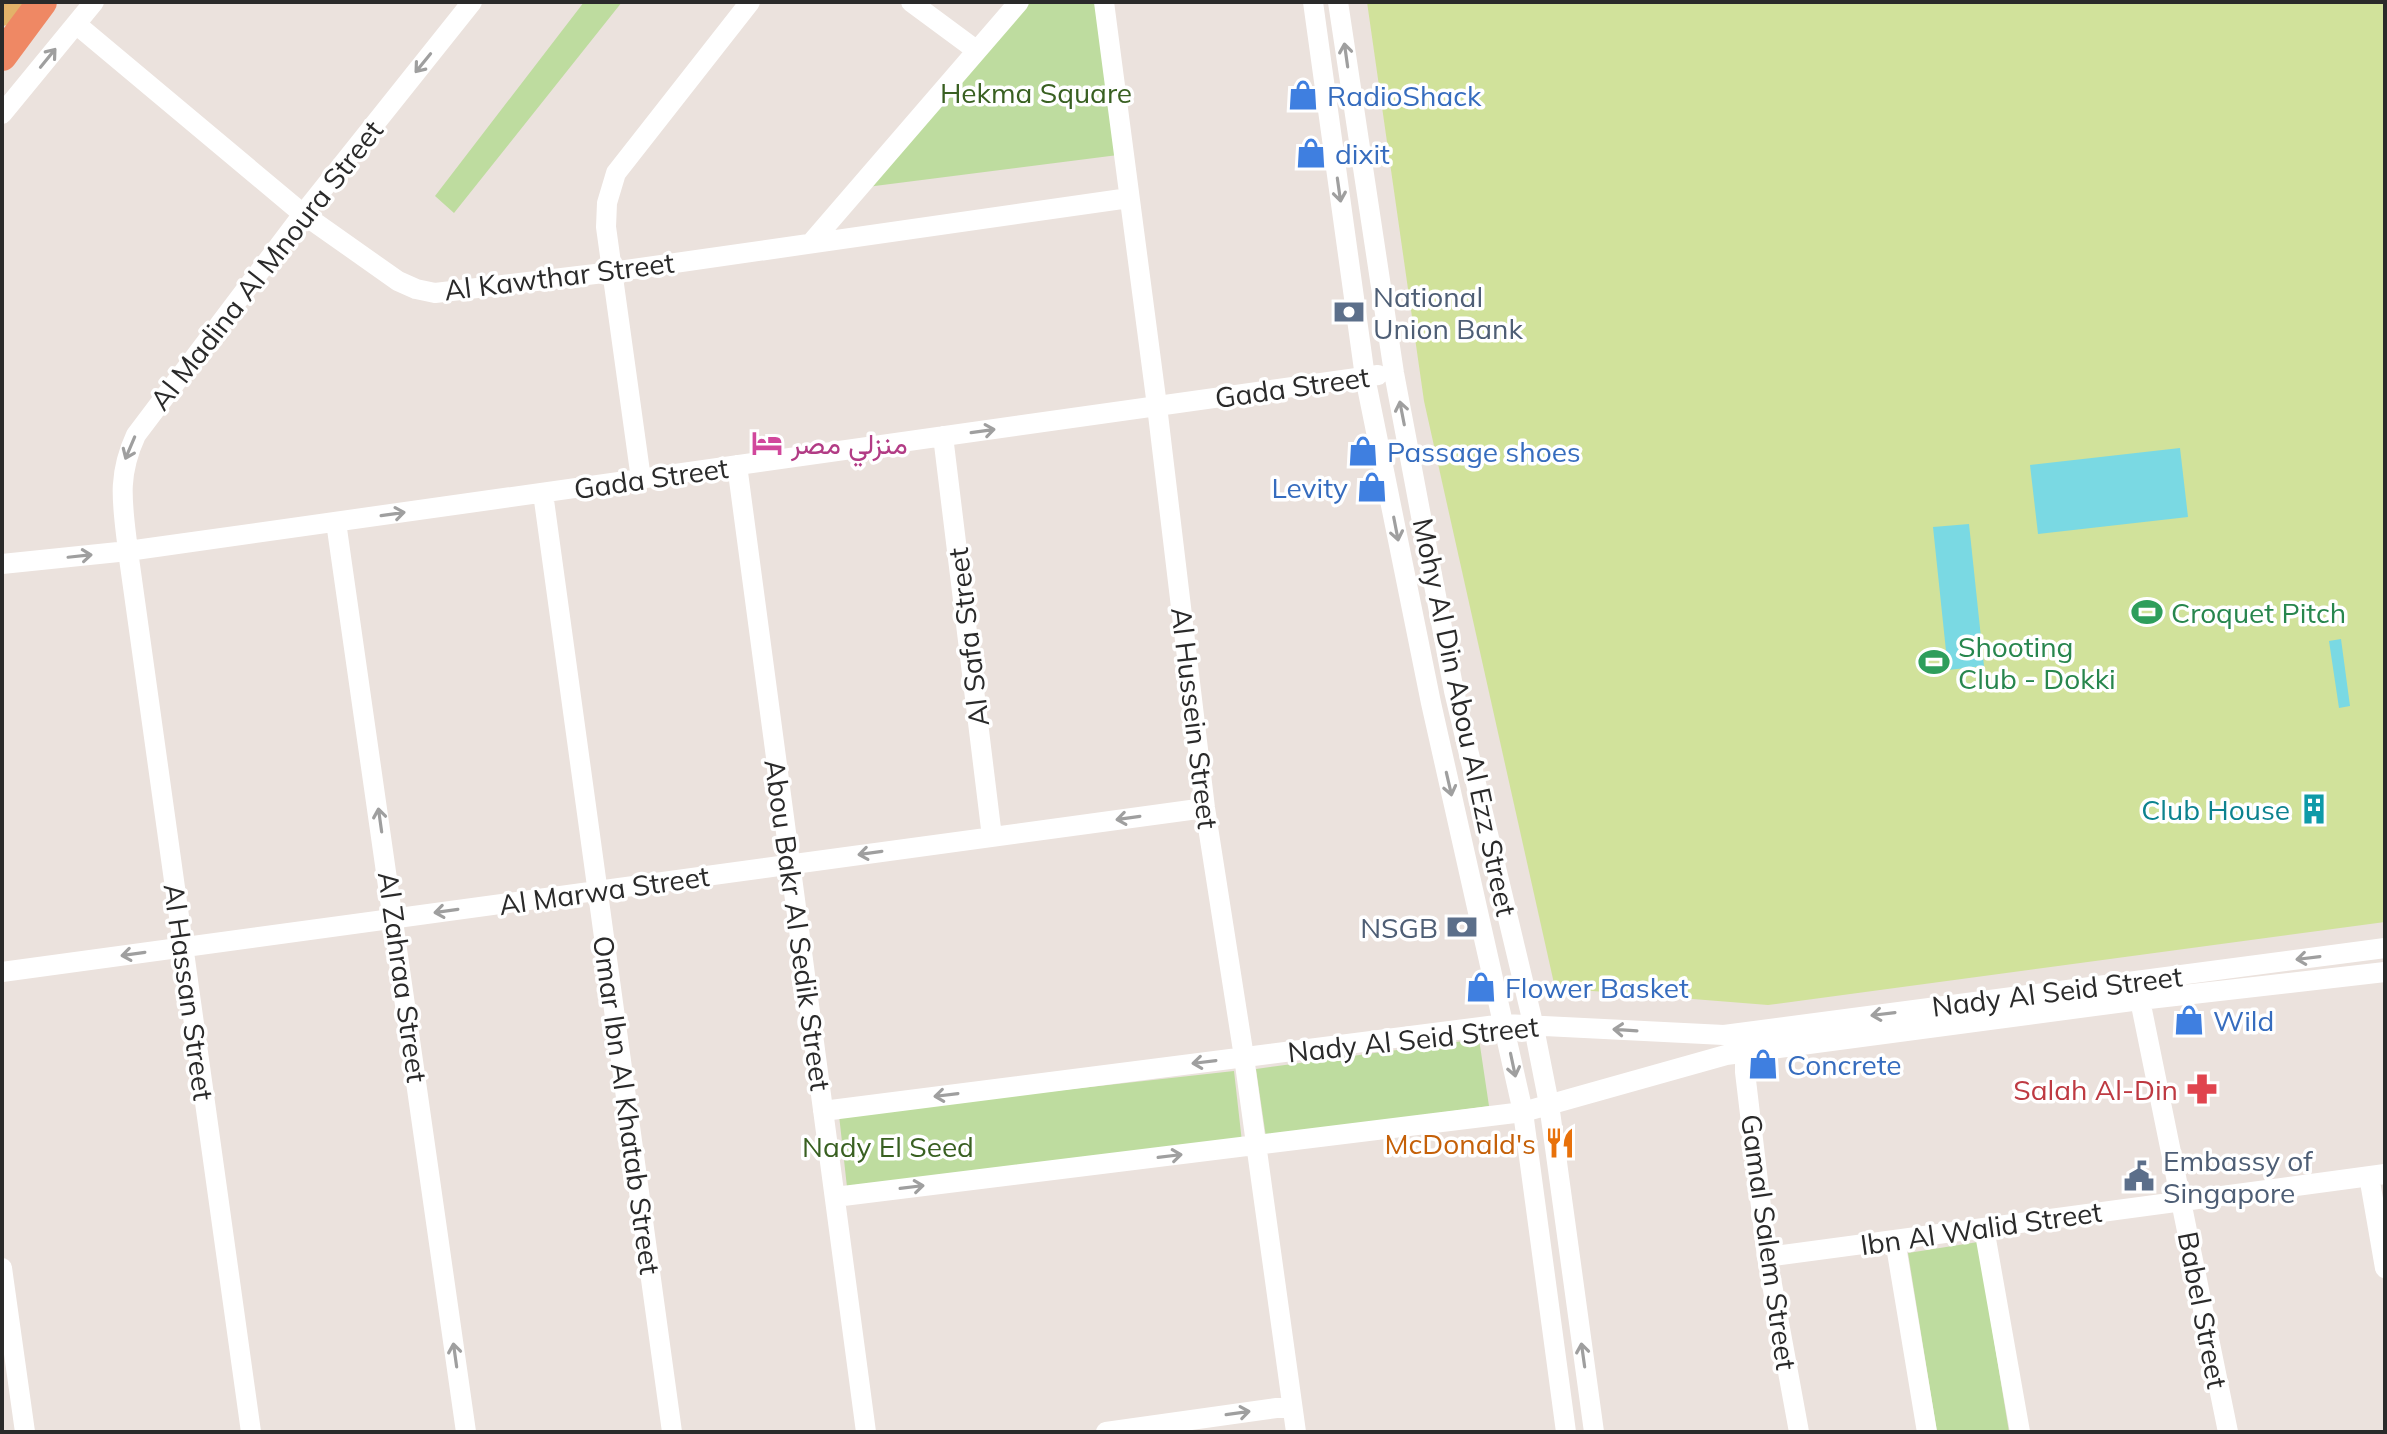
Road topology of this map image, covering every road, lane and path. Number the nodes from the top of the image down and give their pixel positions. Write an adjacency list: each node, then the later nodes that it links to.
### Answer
1 (10, 2): 11 (main road)
2 (42, 2): 14 (highway)
3 (94, 2): 12 (street)
4 (472, 2): 17 (street, Al Madina Al Mnoura Street, one-way to 17)
5 (750, 2): 19 (street)
6 (911, 2): 13 (street)
7 (1019, 2): 13 (street)
8 (1104, 2): 16 (street, Al Hussein Street)
9 (1313, 2): 21 (street, Mohy Al Din Abou Al Ezz Street, one-way to 21)
10 (1338, 2): 20 (street, Mohy Al Din Abou Al Ezz Street, one-way to 10)
11 (2, 13)
12 (76, 24): 15 (street, one-way to 12); 17 (street, Al Kawthar Street)
13 (976, 50): 18 (street)
14 (2, 56)
15 (2, 114)
16 (1129, 198): 18 (street, Al Kawthar Street); 22 (street, Al Hussein Street)
17 (303, 214): 19 (street, Al Kawthar Street); 28 (street, Al Madina Al Mnoura Street, one-way to 28)
18 (811, 243): 19 (street, Al Kawthar Street)
19 (612, 272): 25 (street)
20 (1394, 373): 21 (street, Gada Street); 40 (street, Mohy Al Din Abou Al Ezz Street, one-way to 20)
21 (1365, 377): 22 (street, Gada Street); 41 (street, Mohy Al Din Abou Al Ezz Street, one-way to 41)
22 (1157, 406): 23 (street, Gada Street, one-way to 22); 30 (street, Al Hussein Street)
23 (943, 436): 24 (street, Gada Street); 31 (street, Al Safa Street)
24 (737, 465): 25 (street, Gada Street); 32 (street, Abou Bakr Al Sedik Street)
25 (641, 479): 26 (street, Gada Street)
26 (543, 493): 27 (street, Gada Street, one-way to 26); 33 (street, Omar Ibn Al Khatab Street)
27 (336, 522): 28 (street, Gada Street); 34 (street, Al Zahraa Street, one-way to 27)
28 (128, 551): 29 (street, Gada Street, one-way to 28); 35 (street, Al Hassan Street)
29 (2, 564)
30 (1205, 808): 31 (street, Al Marwa Street, one-way to 31); 43 (street, Al Hussein Street)
31 (992, 837): 32 (street, Al Marwa Street, one-way to 32)
32 (790, 864): 33 (street, Al Marwa Street); 45 (street, Abou Bakr Al Sedik Street)
33 (598, 891): 34 (street, Al Marwa Street, one-way to 34); 60 (street, Omar Ibn Al Khatab Street)
34 (395, 918): 35 (street, Al Marwa Street); 59 (street, Al Zahraa Street, one-way to 34)
35 (183, 947): 37 (street, Al Marwa Street, one-way to 37); 58 (street, Al Hassan Street)
36 (2385, 948): 40 (street, Nady Al Seid Street, one-way to 40)
37 (2, 972)
38 (2385, 972): 39 (street, Nady Al Seid Street)
39 (2140, 1000): 42 (street, Nady Al Seid Street); 50 (street, Babel Street)
40 (1533, 1023): 41 (street, Nady Al Seid Street); 44 (street, Mohy Al Din Abou Al Ezz Street)
41 (1504, 1024): 43 (street, Nady Al Seid Street); 46 (street, Mohy Al Din Abou Al Ezz Street, one-way to 46)
42 (1750, 1052): 44 (street, Nady Al Seid Street); 53 (street, Gamal Salem Street)
43 (1244, 1057): 45 (street, Nady Al Seid Street, one-way to 45); 47 (street, Al Hussein Street)
44 (1549, 1104): 46 (street, Nady Al Seid Street); 65 (street, Mohy Al Din Abou Al Ezz Street, one-way to 44)
45 (823, 1111): 49 (street, Abou Bakr Al Sedik Street)
46 (1523, 1112): 47 (street, Nady Al Seid Street); 64 (street, Mohy Al Din Abou Al Ezz Street)
47 (1256, 1146): 49 (street, Nady Al Seid Street, one-way to 47); 56 (street, Al Hussein Street)
48 (2377, 1175): 50 (street, Ibn Al Walid Street); 55 (street)
49 (835, 1197): 61 (street, Abou Bakr Al Sedik Street)
50 (2181, 1201): 51 (street, Ibn Al Walid Street); 69 (street, Babel Street)
51 (1984, 1228): 52 (street, Ibn Al Walid Street); 68 (street)
52 (1895, 1240): 53 (street, Ibn Al Walid Street); 67 (street)
53 (1767, 1257): 66 (street, Gamal Salem Street)
54 (2, 1268): 57 (street)
55 (2385, 1268)
56 (1291, 1406): 62 (street, one-way to 56); 63 (street, Al Hussein Street)
57 (25, 1432)
58 (251, 1432)
59 (466, 1432)
60 (672, 1432)
61 (866, 1432)
62 (1106, 1432)
63 (1296, 1432)
64 (1566, 1432)
65 (1594, 1432)
66 (1799, 1432)
67 (1927, 1432)
68 (2020, 1432)
69 (2228, 1432)

